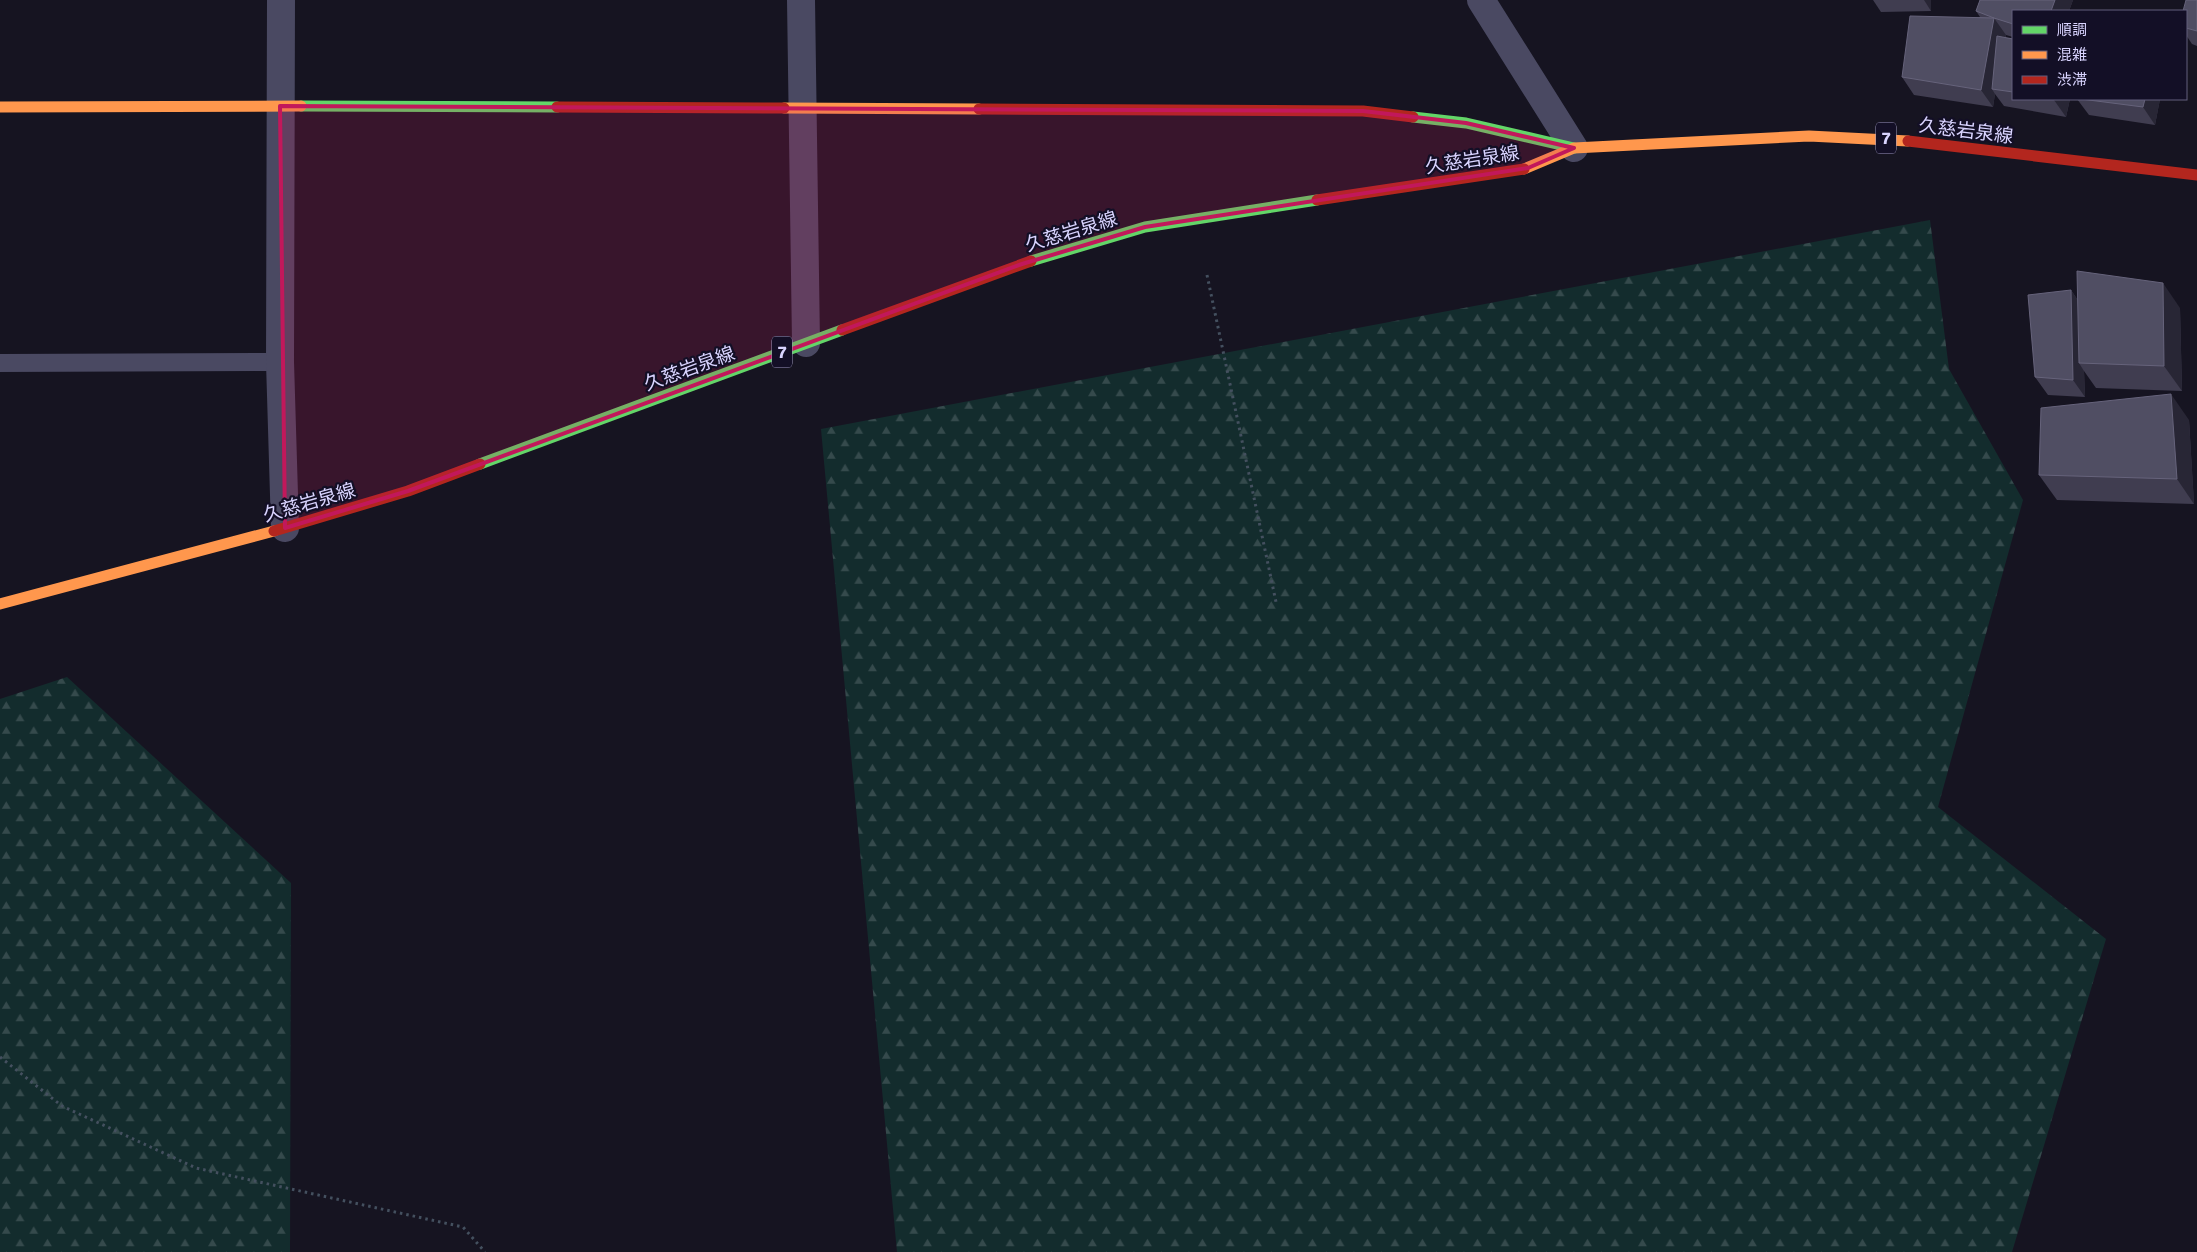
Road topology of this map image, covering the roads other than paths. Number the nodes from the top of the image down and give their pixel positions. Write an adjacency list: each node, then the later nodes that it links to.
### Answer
1 (281, 0): 4 (street)
2 (801, 0): 6 (street)
3 (1480, 0): 7 (street)
4 (280, 106): 5 (main road); 6 (main road); 10 (street)
5 (0, 107)
6 (801, 108): 7 (main road); 9 (street)
7 (1574, 148): 8 (main road, 久慈岩泉線 / 7); 9 (main road, 久慈岩泉線 / 7)
8 (2197, 175)
9 (806, 343): 12 (main road, 久慈岩泉線 / 7)
10 (280, 362): 11 (lane); 12 (street)
11 (0, 363)
12 (285, 528): 13 (main road, 久慈岩泉線 / 7)
13 (0, 604)

